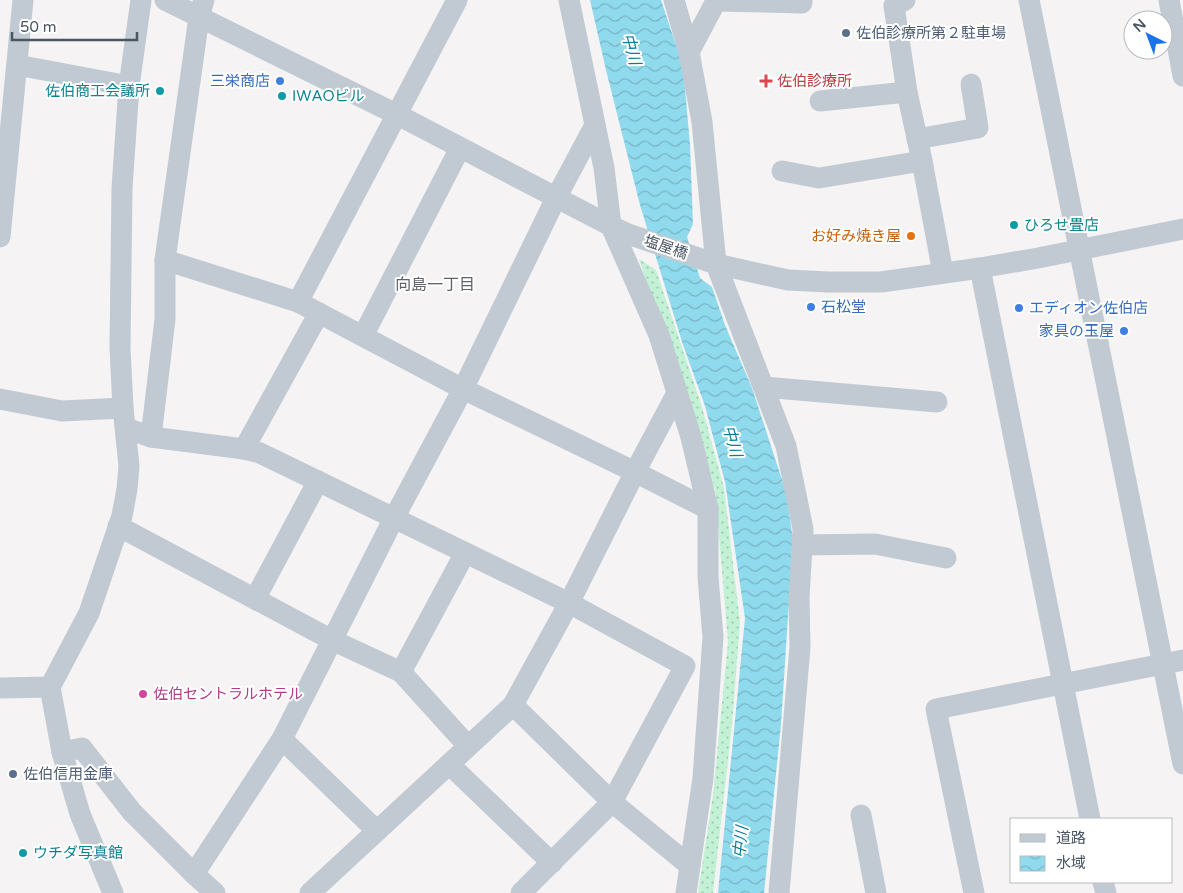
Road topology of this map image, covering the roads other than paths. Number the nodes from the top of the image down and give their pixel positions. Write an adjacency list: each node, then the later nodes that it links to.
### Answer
1 (23, 0): 13 (street)
2 (141, 0): 16 (street)
3 (165, 0): 11 (street, 塩屋橋)
4 (457, 0): 19 (street)
5 (569, 0): 20 (street)
6 (674, 0): 12 (street)
7 (802, 0): 12 (street)
8 (905, 0): 17 (street)
9 (1030, 0): 29 (street)
10 (1168, 0): 14 (street)
11 (201, 8): 19 (street, 塩屋橋); 30 (street)
12 (689, 52): 31 (street)
13 (17, 65): 16 (street); 28 (street)
14 (1183, 76)
15 (971, 84): 21 (street)
16 (129, 86): 42 (street)
17 (907, 92): 18 (street); 21 (street)
18 (820, 101)
19 (396, 114): 22 (street, 塩屋橋); 34 (street)
20 (595, 125): 25 (street); 27 (street)
21 (917, 138): 23 (street)
22 (460, 148): 25 (street, 塩屋橋); 36 (street)
23 (922, 161): 24 (street); 33 (street)
24 (782, 171)
25 (556, 198): 27 (street, 塩屋橋); 38 (street)
26 (1183, 229): 29 (street, 塩屋橋)
27 (619, 230): 31 (street, 塩屋橋); 39 (street)
28 (0, 237)
29 (1080, 250): 32 (street, 塩屋橋); 56 (street)
30 (165, 260): 34 (street); 43 (street)
31 (710, 262): 33 (street, 塩屋橋); 37 (street)
32 (980, 268): 33 (street, 塩屋橋); 58 (street)
33 (943, 273)
34 (298, 302): 35 (street)
35 (319, 313): 36 (street); 44 (street)
36 (363, 336): 38 (street)
37 (764, 387): 41 (street); 50 (street)
38 (463, 389): 45 (street); 48 (street)
39 (677, 393): 45 (street); 47 (street)
40 (0, 399): 42 (street)
41 (937, 402)
42 (124, 418): 43 (street); 49 (street)
43 (151, 436): 44 (street)
44 (244, 449): 46 (street)
45 (635, 472): 47 (street); 54 (street)
46 (318, 481): 48 (street); 53 (street)
47 (708, 509): 72 (street)
48 (394, 518): 51 (street); 55 (street)
49 (118, 526): 53 (street); 59 (street)
50 (802, 545): 52 (street); 79 (street)
51 (465, 553): 54 (street); 57 (street)
52 (946, 558)
53 (255, 599): 55 (street)
54 (569, 603): 61 (street); 67 (street)
55 (332, 640): 57 (street); 62 (street)
56 (1173, 662): 58 (street); 66 (street)
57 (402, 672): 63 (street)
58 (1062, 684): 69 (street); 81 (street)
59 (50, 687): 60 (street); 64 (street)
60 (0, 688)
61 (513, 704): 63 (street); 67 (street)
62 (282, 739): 70 (street); 73 (street)
63 (468, 746): 65 (street)
64 (62, 752): 73 (street); 74 (street)
65 (449, 764): 70 (street); 71 (street)
66 (1183, 764)
67 (612, 802): 71 (street); 72 (street)
68 (861, 815): 80 (street)
69 (1090, 818)
70 (377, 832): 76 (street)
71 (552, 862): 77 (street)
72 (690, 866): 78 (street)
73 (194, 874): 75 (street)
74 (113, 893)
75 (215, 893)
76 (310, 893)
77 (521, 893)
78 (686, 893)
79 (779, 893)
80 (876, 893)
81 (974, 893)

